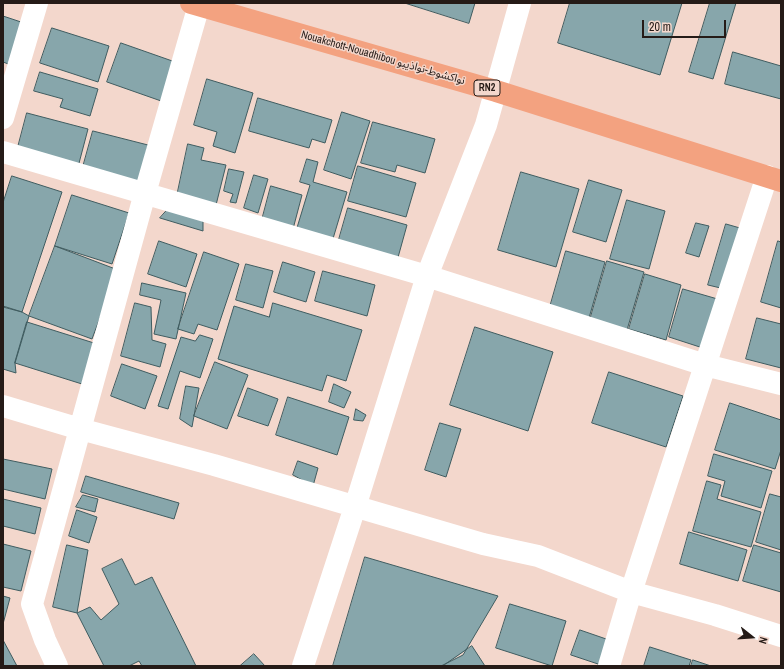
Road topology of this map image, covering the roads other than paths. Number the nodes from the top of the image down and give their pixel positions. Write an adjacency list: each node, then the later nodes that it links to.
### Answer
1 (37, 3): 5 (street)
2 (520, 3): 4 (street)
3 (195, 4): 4 (highway, Nouakchott-Nouadhibou نواكشوط-نواذيبو / RN2); 8 (street)
4 (496, 91): 7 (highway, Nouakchott-Nouadhibou نواكشوط-نواذيبو / RN2); 9 (street)
5 (3, 118)
6 (3, 152): 8 (street)
7 (774, 178): 10 (street)
8 (145, 193): 9 (street); 13 (street)
9 (427, 276): 10 (street); 14 (street)
10 (705, 365): 11 (street); 15 (street)
11 (781, 384)
12 (3, 406): 13 (street)
13 (80, 429): 14 (street); 17 (street)
14 (355, 507): 15 (street); 18 (street)
15 (631, 592): 16 (street); 19 (street)
16 (781, 636)
17 (57, 666)
18 (303, 666)
19 (609, 666)

